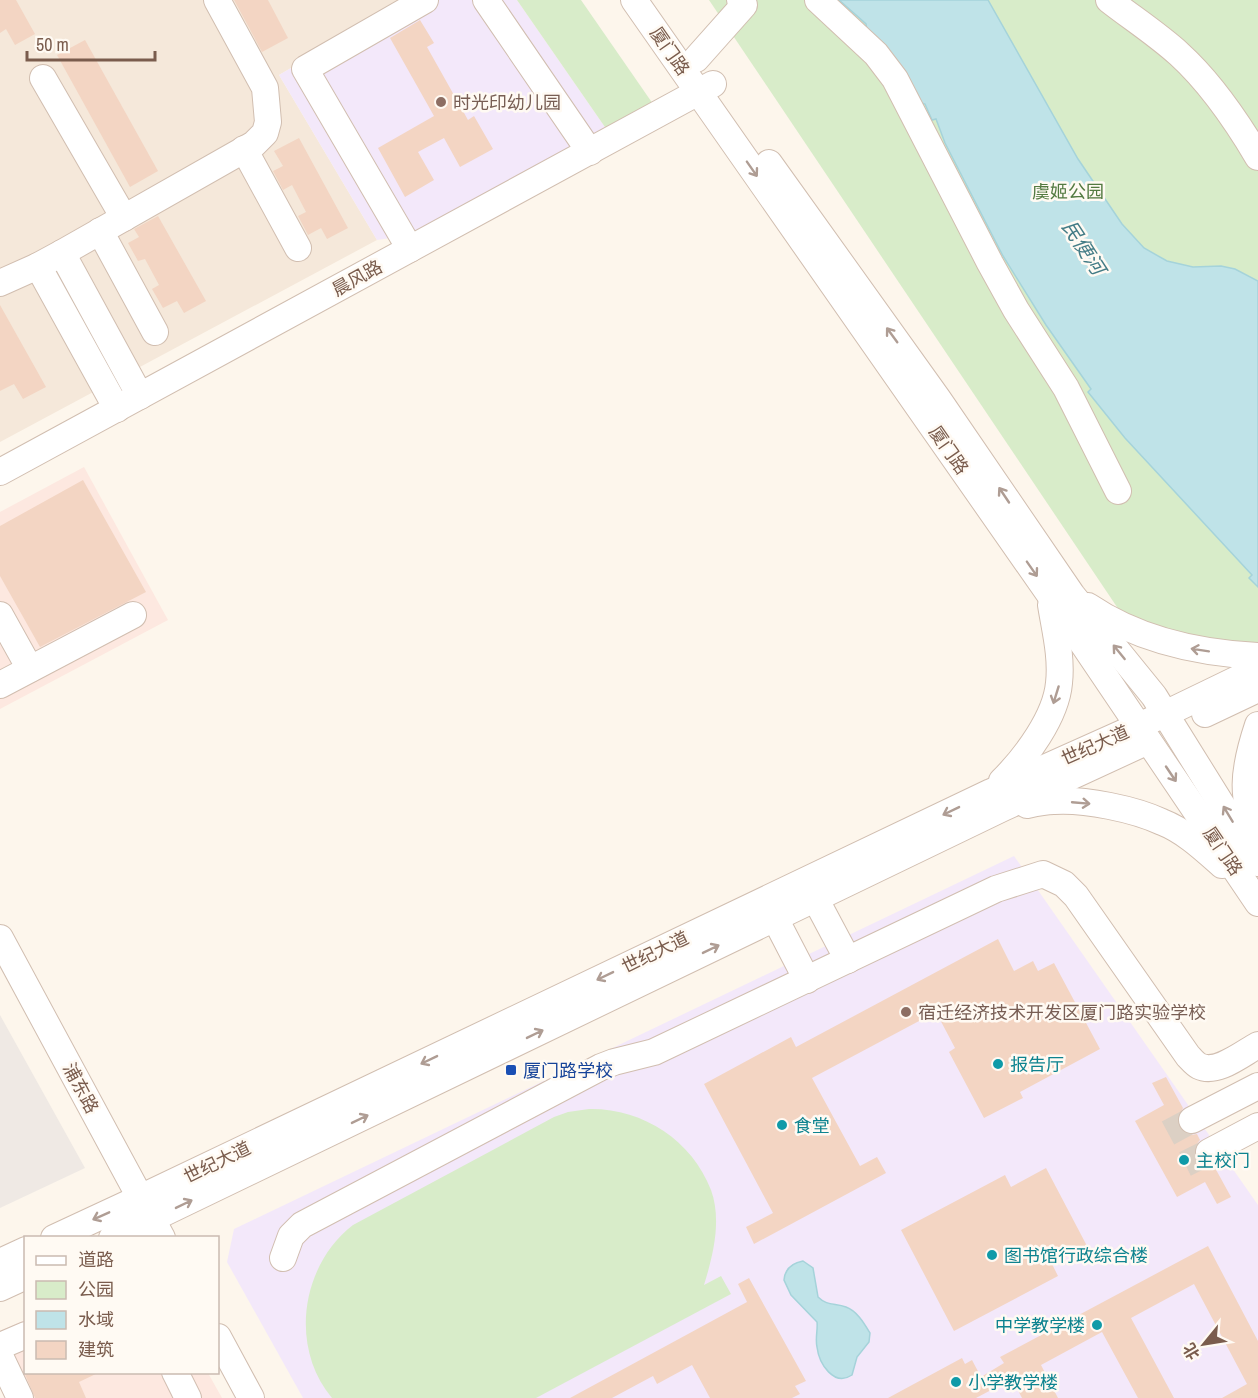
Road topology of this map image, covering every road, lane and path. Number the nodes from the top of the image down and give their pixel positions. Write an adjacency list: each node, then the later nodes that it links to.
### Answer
1 (217, 0): 12 (street)
2 (424, 0): 18 (street)
3 (486, 0): 13 (street)
4 (634, 0): 11 (street, 厦门路)
5 (655, 0): 9 (street, 厦门路)
6 (740, 0): 9 (street)
7 (818, 0): 26 (street)
8 (1108, 0): 14 (street)
9 (696, 59): 11 (street, 厦门路)
10 (44, 78): 15 (street)
11 (706, 89): 13 (street, 晨风路); 27 (street, 厦门路)
12 (244, 149): 15 (street); 17 (street)
13 (590, 152): 18 (street, 晨风路)
14 (1258, 157)
15 (124, 218): 16 (street)
16 (100, 231): 19 (street); 22 (street)
17 (298, 248)
18 (410, 249): 23 (street, 晨风路)
19 (62, 253): 20 (street); 23 (street)
20 (38, 266): 21 (street); 24 (street)
21 (0, 283)
22 (155, 332)
23 (140, 396): 24 (street, 晨风路)
24 (117, 409): 25 (street, 晨风路)
25 (0, 472)
26 (1118, 491)
27 (1061, 595): 30 (street, one-way to 27); 35 (street, 厦门路, one-way to 27); 37 (street, 厦门路); 38 (street, one-way to 38)
28 (0, 615): 31 (street)
29 (133, 615): 31 (street)
30 (1258, 656)
31 (30, 669): 33 (street)
32 (1258, 669): 35 (street, 世纪大道)
33 (0, 686)
34 (1258, 689): 35 (street, 世纪大道)
35 (1170, 721): 37 (street, 世纪大道); 40 (street, 厦门路, one-way to 35)
36 (1258, 725): 39 (street)
37 (1143, 733): 38 (street, 世纪大道); 42 (street, 厦门路, one-way to 42)
38 (997, 800): 41 (street, 世纪大道); 42 (street, one-way to 42)
39 (1258, 843)
40 (1258, 863)
41 (811, 889): 43 (street, 世纪大道); 45 (street)
42 (1253, 895)
43 (770, 909): 46 (street); 52 (street, 世纪大道)
44 (0, 938): 52 (street, 浦东路)
45 (848, 960): 46 (street); 47 (street)
46 (807, 980): 56 (street)
47 (1258, 1044)
48 (1258, 1086): 49 (street)
49 (1192, 1120)
50 (1258, 1126): 51 (street)
51 (1209, 1152)
52 (152, 1218): 53 (street, 世纪大道, one-way to 53); 54 (street, 世纪大道)
53 (64, 1236)
54 (116, 1236)
55 (24, 1251): 57 (street)
56 (283, 1258)
57 (0, 1262)
58 (24, 1277): 59 (street)
59 (0, 1288)
60 (24, 1336): 62 (street)
61 (219, 1339): 67 (street)
62 (0, 1346)
63 (0, 1356): 65 (street)
64 (177, 1374): 66 (street)
65 (20, 1398)
66 (188, 1398)
67 (251, 1398)

